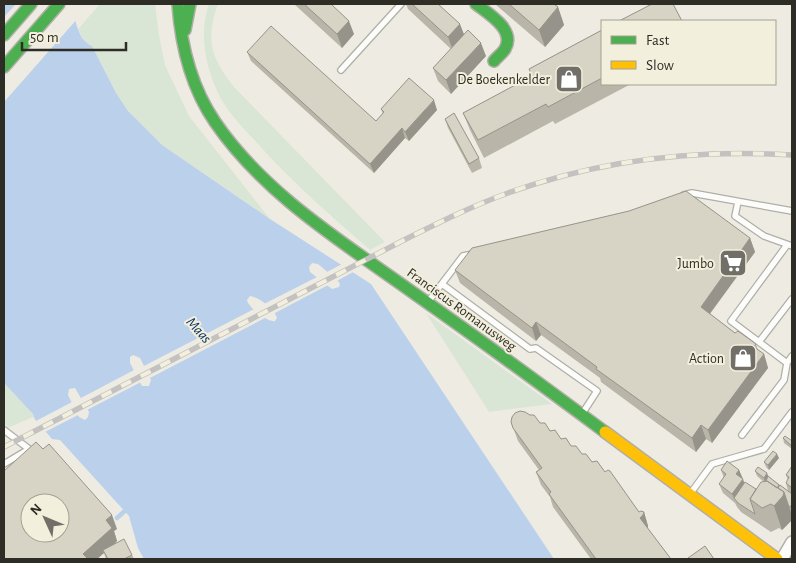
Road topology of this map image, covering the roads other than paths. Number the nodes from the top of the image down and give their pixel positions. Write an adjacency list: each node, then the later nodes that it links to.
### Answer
1 (31, 4): 7 (street)
2 (60, 4): 10 (street)
3 (178, 4): 8 (street, Franciscus Romanusweg)
4 (190, 4): 8 (street, Franciscus Romanusweg)
5 (401, 4): 11 (lane)
6 (476, 4): 9 (street)
7 (4, 35)
8 (183, 39): 19 (street, Franciscus Romanusweg)
9 (494, 61)
10 (4, 67)
11 (340, 70)
12 (674, 199): 13 (lane)
13 (738, 202): 14 (lane); 15 (lane)
14 (792, 211)
15 (790, 245): 20 (lane)
16 (482, 251): 17 (lane)
17 (442, 284): 19 (lane); 24 (lane)
18 (792, 298): 20 (lane)
19 (428, 302): 24 (street, Franciscus Romanusweg)
20 (759, 342): 22 (lane)
21 (792, 356): 22 (lane)
22 (787, 363): 26 (lane)
23 (792, 412): 28 (lane)
24 (582, 414): 28 (street, Franciscus Romanusweg)
25 (4, 430): 27 (lane)
26 (742, 434)
27 (4, 464)
28 (690, 494): 30 (street, Franciscus Romanusweg)
29 (792, 542): 31 (street)
30 (777, 559)
31 (782, 559)

